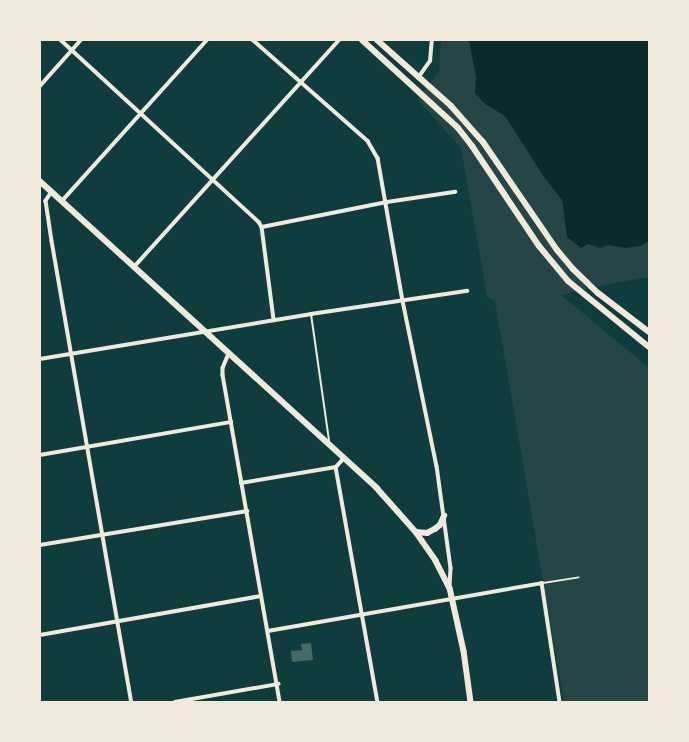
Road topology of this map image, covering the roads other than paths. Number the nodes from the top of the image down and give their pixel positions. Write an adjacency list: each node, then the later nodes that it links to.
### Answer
1 (61, 40): 9 (street)
2 (81, 40): 9 (street)
3 (207, 40): 14 (street)
4 (253, 40): 12 (street)
5 (339, 40): 12 (street)
6 (362, 40): 10 (main road)
7 (377, 40): 11 (main road)
8 (432, 41): 11 (street)
9 (72, 50): 13 (street); 14 (street)
10 (396, 72): 11 (main road); 29 (main road)
11 (418, 78): 28 (main road)
12 (301, 84): 15 (street); 20 (street)
13 (40, 86)
14 (141, 114): 15 (street); 19 (street)
15 (214, 180): 21 (street); 22 (street)
16 (40, 181): 17 (main road)
17 (52, 192): 19 (main road); 30 (street)
18 (455, 192): 20 (street)
19 (62, 201): 22 (main road)
20 (386, 202): 21 (street); 24 (street)
21 (262, 227): 26 (street)
22 (134, 268): 27 (main road)
23 (467, 291): 24 (street)
24 (403, 301): 25 (street); 41 (street)
25 (311, 314): 26 (street); 34 (lane)
26 (274, 320): 27 (street)
27 (206, 332): 30 (street); 31 (main road)
28 (649, 332)
29 (649, 347)
30 (72, 354): 32 (street); 35 (street)
31 (229, 354): 33 (street); 34 (main road)
32 (40, 359)
33 (231, 422): 35 (street); 39 (street)
34 (329, 444): 37 (main road)
35 (88, 447): 36 (street); 43 (street)
36 (40, 455)
37 (344, 458): 38 (street); 42 (main road)
38 (336, 468): 39 (street); 50 (street)
39 (241, 483): 40 (street)
40 (247, 511): 43 (street); 48 (street)
41 (444, 516): 42 (main road); 47 (street)
42 (416, 532): 47 (main road)
43 (103, 534): 44 (street); 51 (street)
44 (40, 545)
45 (579, 577): 46 (lane)
46 (542, 583): 49 (street); 60 (street)
47 (450, 588): 49 (main road)
48 (262, 596): 51 (street); 52 (street)
49 (453, 598): 50 (street); 55 (main road)
50 (363, 615): 52 (street); 59 (street)
51 (118, 621): 53 (street); 56 (street)
52 (268, 631): 54 (street)
53 (40, 635)
54 (278, 684): 57 (street); 58 (street)
55 (472, 701)
56 (132, 702)
57 (175, 702)
58 (280, 702)
59 (378, 702)
60 (560, 702)

